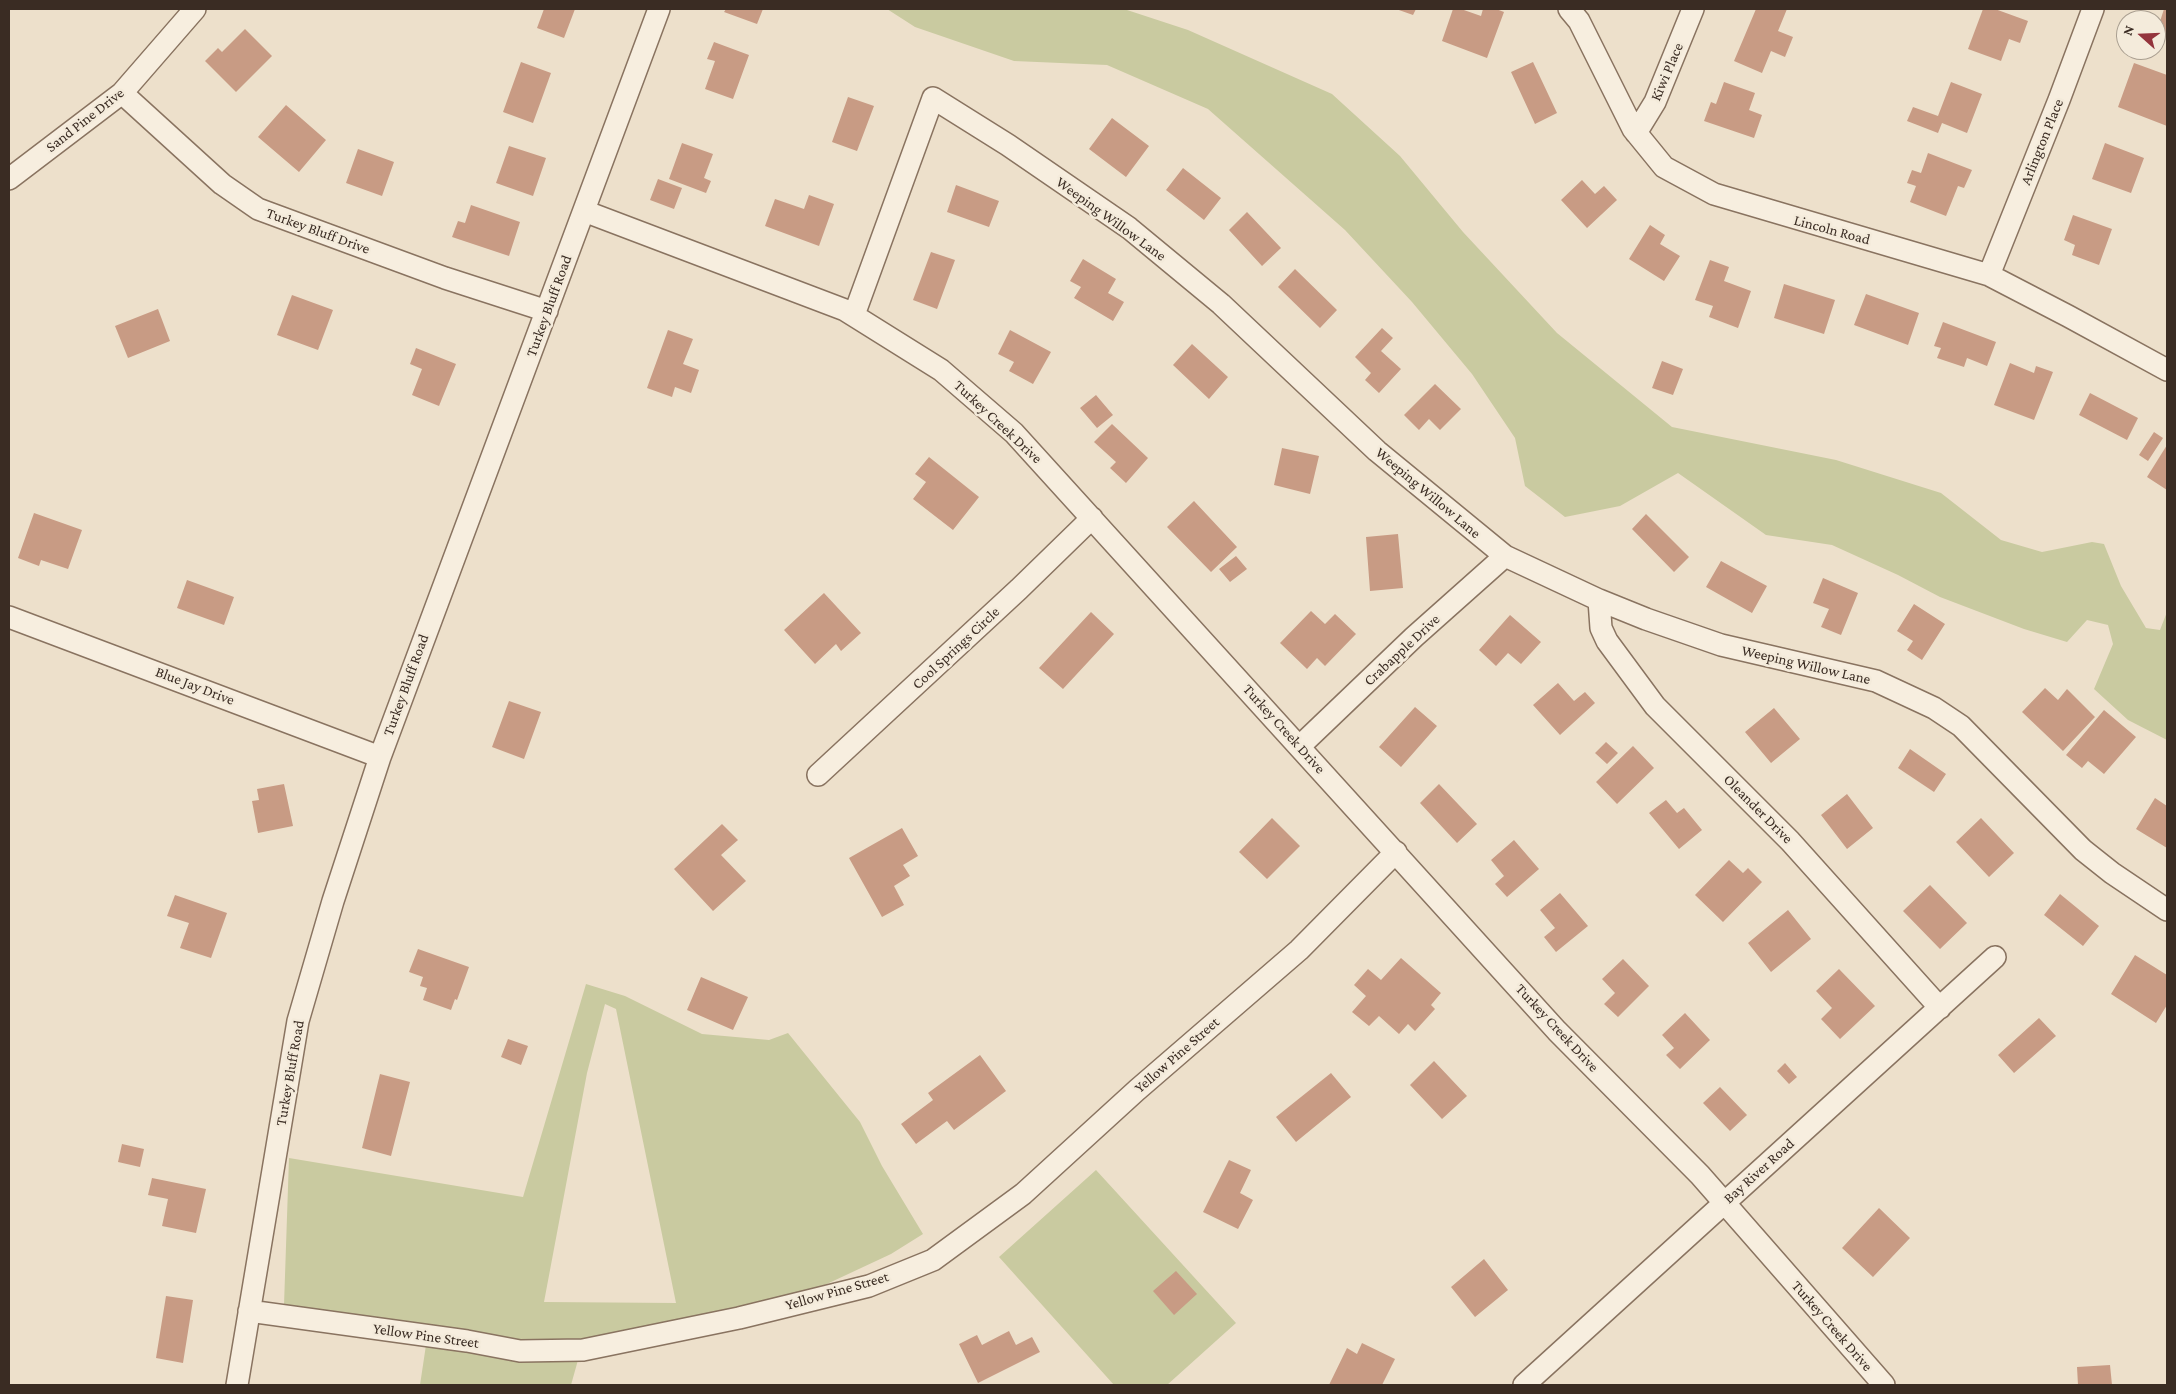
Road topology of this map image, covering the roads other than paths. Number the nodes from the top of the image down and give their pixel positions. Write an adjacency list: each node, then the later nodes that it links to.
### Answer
1 (195, 9): 6 (street, Sand Pine Drive)
2 (659, 9): 9 (street, Turkey Bluff Road)
3 (1569, 9): 7 (street, Lincoln Road)
4 (1693, 9): 7 (street, Kiwi Place)
5 (2093, 9): 10 (street, Arlington Place)
6 (122, 93): 8 (street, Sand Pine Drive); 11 (street, Turkey Bluff Drive)
7 (1636, 133): 10 (street, Lincoln Road)
8 (9, 179)
9 (584, 211): 11 (street, Turkey Bluff Road); 12 (street, Turkey Creek Drive)
10 (1989, 275): 13 (street, Lincoln Road)
11 (547, 311): 19 (street, Turkey Bluff Road)
12 (854, 316): 14 (street, Turkey Creek Drive); 15 (street, Weeping Willow Lane)
13 (2167, 370)
14 (1092, 518): 18 (street, Turkey Creek Drive); 20 (street, Cool Springs Circle)
15 (1505, 556): 16 (street, Weeping Willow Lane); 18 (street, Crabapple Drive)
16 (1599, 600): 22 (street, Weeping Willow Lane); 24 (street, Oleander Drive)
17 (9, 617): 19 (street, Blue Jay Drive)
18 (1300, 746): 21 (street, Turkey Creek Drive)
19 (380, 757): 26 (street, Turkey Bluff Road)
20 (818, 775)
21 (1396, 852): 25 (street, Turkey Creek Drive); 26 (street, Yellow Pine Street)
22 (2167, 910)
23 (1995, 957): 24 (street, Bay River Road)
24 (1940, 1008): 25 (street, Bay River Road)
25 (1724, 1203): 28 (street, Bay River Road); 29 (street, Turkey Creek Drive)
26 (249, 1310): 27 (street, Turkey Bluff Road)
27 (237, 1385)
28 (1524, 1385)
29 (1884, 1385)

